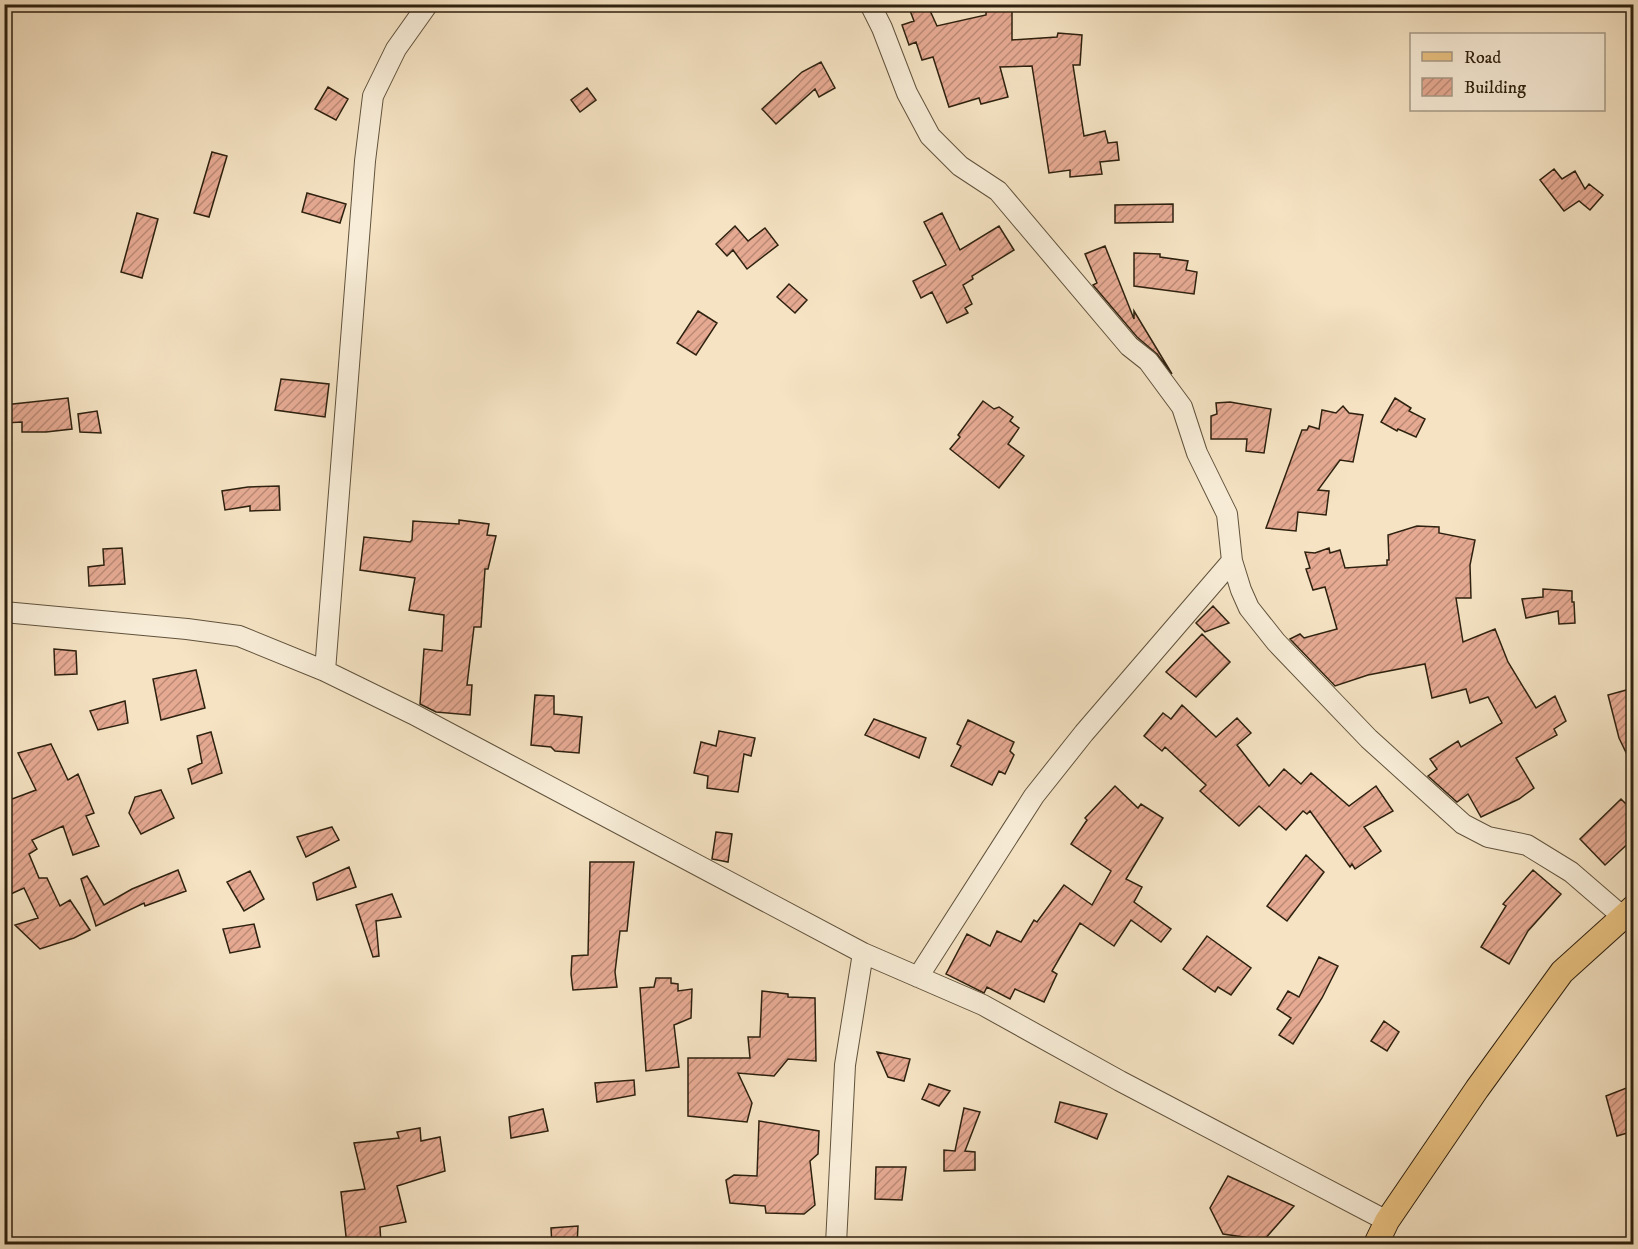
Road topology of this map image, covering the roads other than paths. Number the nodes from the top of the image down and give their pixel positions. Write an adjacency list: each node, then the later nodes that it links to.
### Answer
1 (428, 4): 5 (street)
2 (870, 4): 3 (street)
3 (1233, 561): 6 (street); 8 (street)
4 (4, 612): 5 (street)
5 (325, 671): 7 (street)
6 (1628, 912): 9 (main road)
7 (863, 953): 8 (street); 10 (street)
8 (918, 977): 9 (street)
9 (1387, 1221): 11 (main road)
10 (836, 1245)
11 (1376, 1245)

